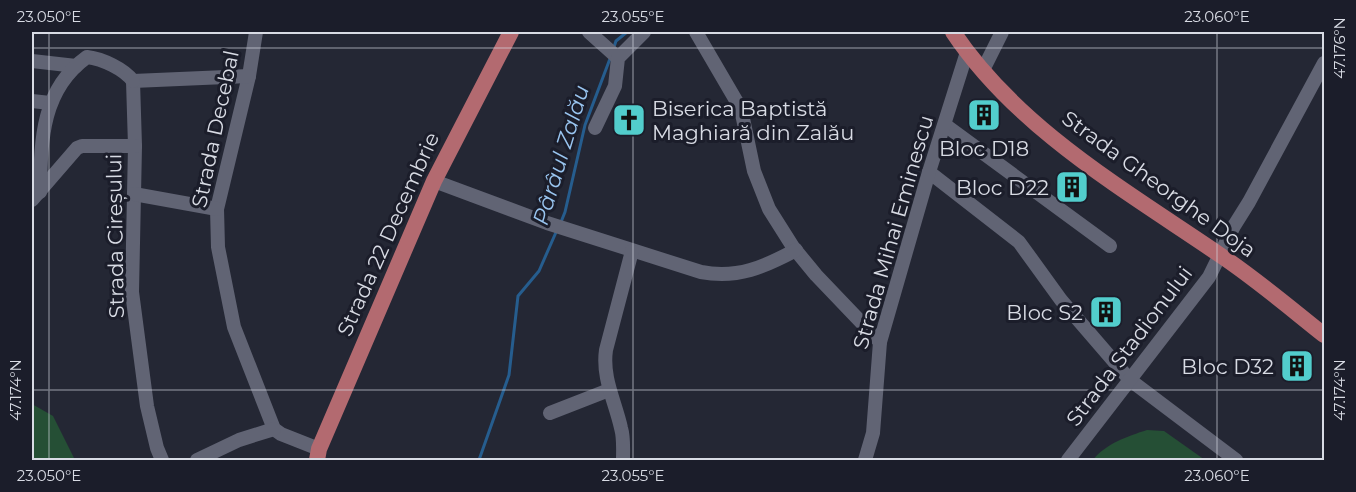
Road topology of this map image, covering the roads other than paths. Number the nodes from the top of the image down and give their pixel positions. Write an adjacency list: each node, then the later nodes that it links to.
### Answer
1 (255, 32): 14 (street, Strada Decebal)
2 (511, 32): 22 (main road, Strada 22 Decembrie)
3 (589, 32): 9 (street)
4 (644, 32): 9 (street)
5 (696, 32): 27 (street)
6 (953, 32): 8 (main road, Strada Gheorghe Doja)
7 (1002, 32): 13 (street)
8 (967, 52): 13 (main road, Strada Gheorghe Doja); 18 (street, Strada Mihai Eminescu)
9 (618, 58): 19 (street)
10 (32, 61): 12 (street)
11 (1324, 63): 29 (street, Strada Stadionului)
12 (76, 66): 15 (street); 17 (street)
13 (982, 70): 29 (main road, Strada Gheorghe Doja)
14 (249, 76): 15 (street); 25 (street, Strada Decebal)
15 (133, 81): 20 (street, Strada Cireșului)
16 (32, 101): 17 (street)
17 (50, 103): 24 (street)
18 (945, 125): 21 (street, Strada Mihai Eminescu); 26 (street)
19 (595, 128)
20 (135, 146): 23 (street, Strada Cireșului); 24 (street)
21 (929, 172): 31 (street, Strada Mihai Eminescu); 32 (street)
22 (434, 181): 28 (street); 36 (main road, Strada 22 Decembrie)
23 (134, 194): 25 (street); 37 (street, Strada Cireșului)
24 (35, 196)
25 (217, 209): 35 (street, Strada Decebal)
26 (1110, 246)
27 (796, 250): 28 (street); 31 (street)
28 (632, 251): 33 (street)
29 (1221, 256): 30 (main road, Strada Gheorghe Doja); 32 (street, Strada Stadionului)
30 (1324, 335)
31 (880, 342): 40 (street, Strada Mihai Eminescu)
32 (1130, 380): 41 (street, Strada Stadionului); 42 (street)
33 (609, 390): 34 (street); 39 (street)
34 (549, 413)
35 (274, 429): 36 (street); 38 (street)
36 (318, 455)
37 (162, 460)
38 (197, 460)
39 (623, 460)
40 (865, 460)
41 (1068, 460)
42 (1236, 460)

